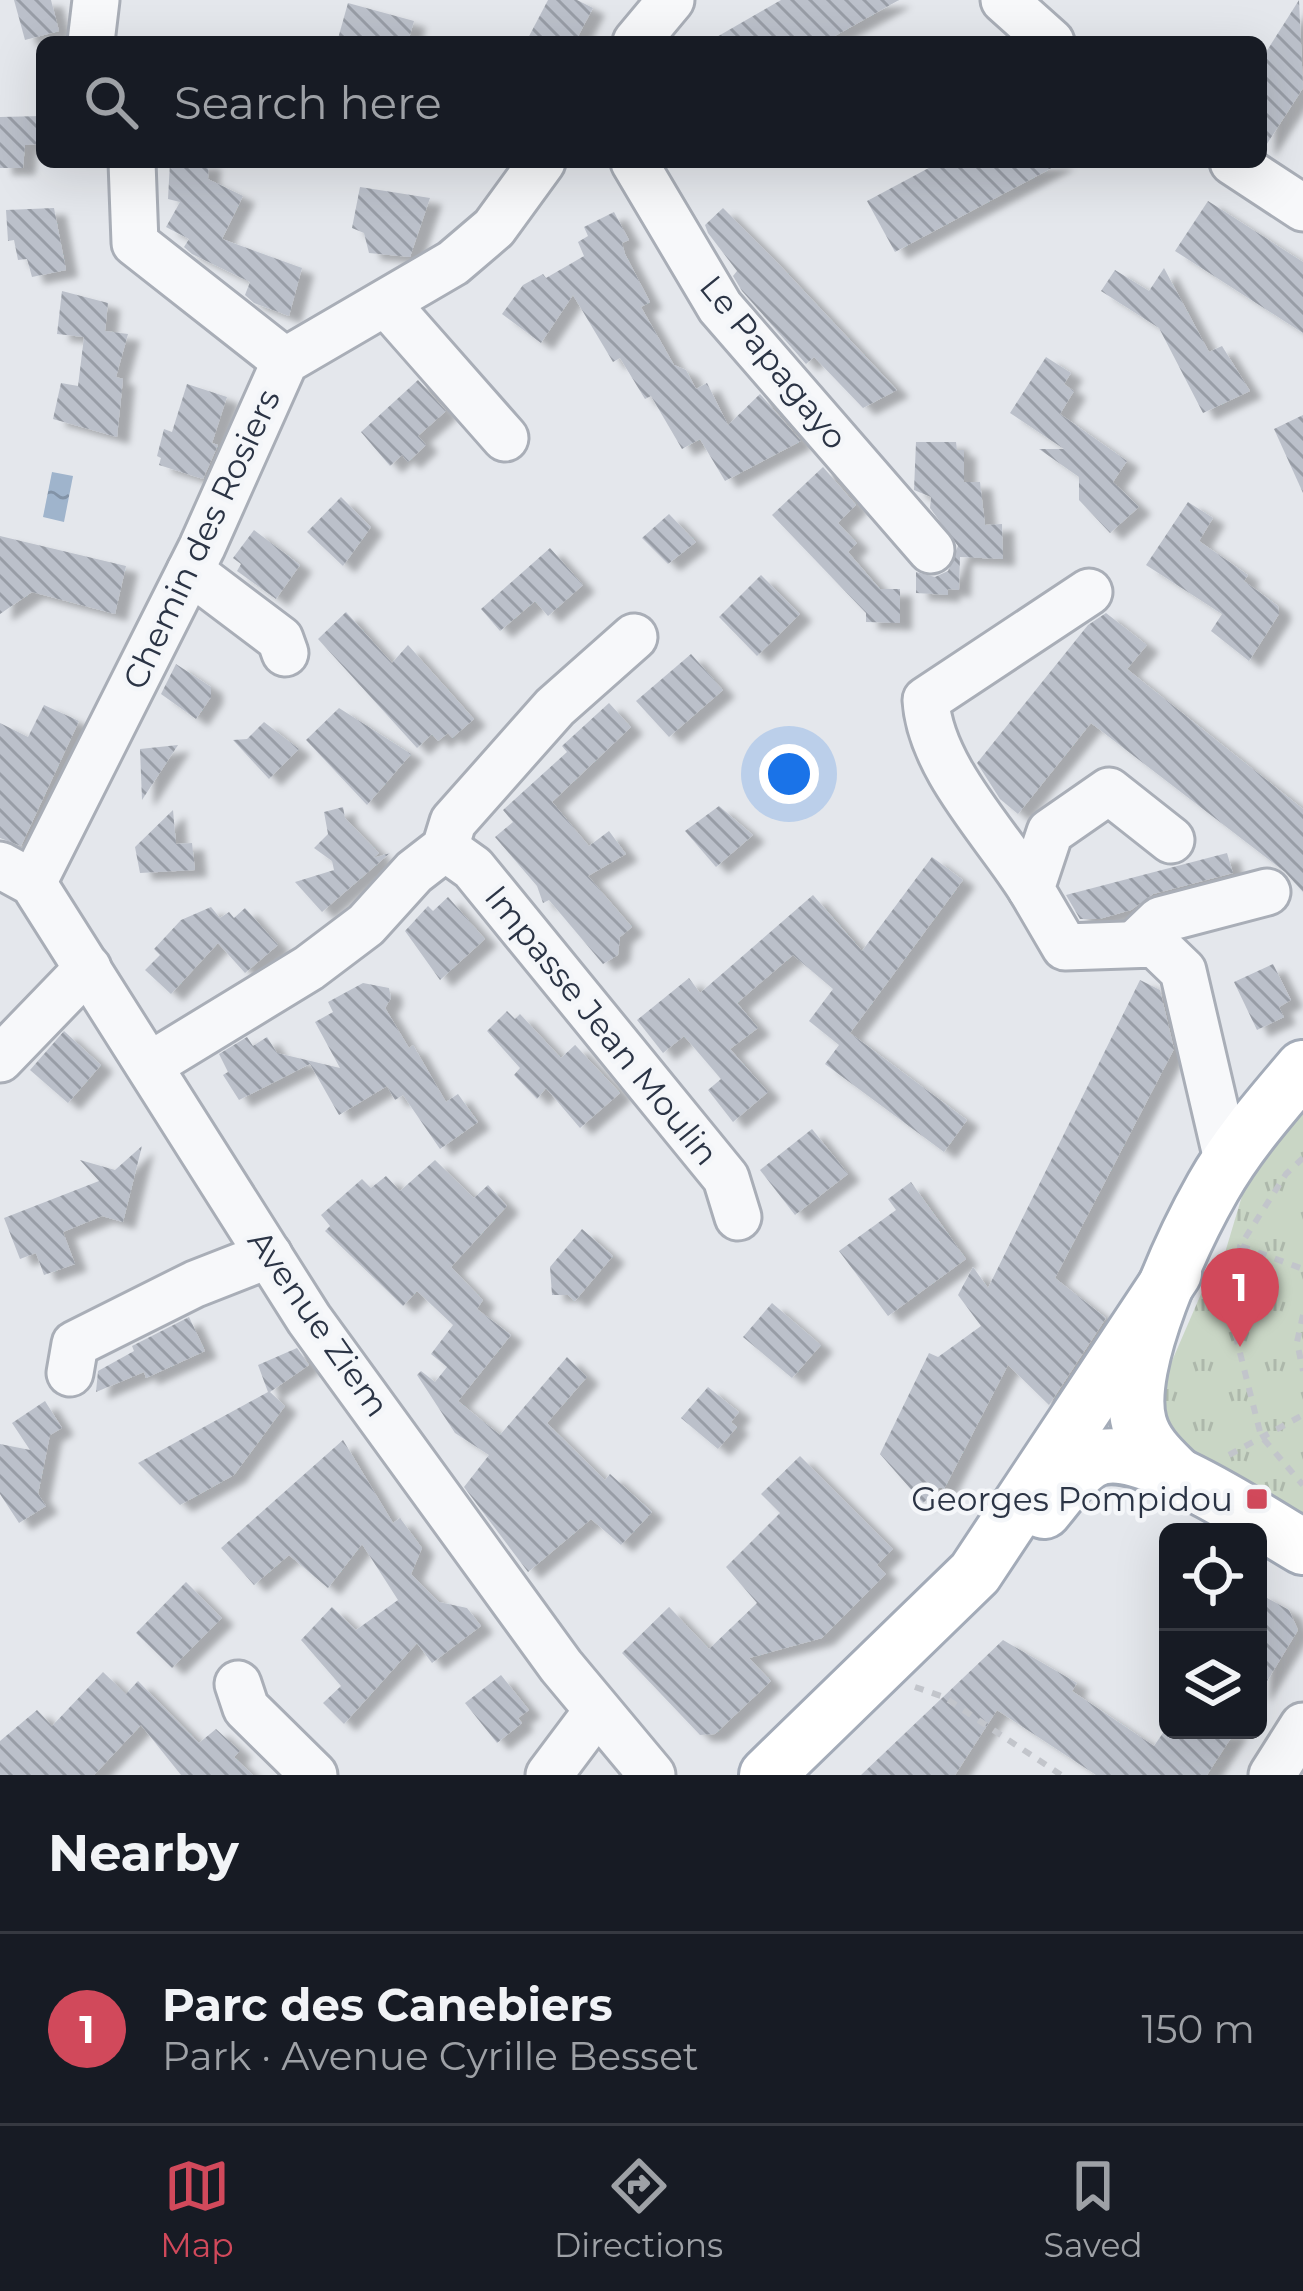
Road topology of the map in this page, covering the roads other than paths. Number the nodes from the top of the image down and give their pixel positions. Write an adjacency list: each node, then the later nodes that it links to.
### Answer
1 (96, 0): 4 (street)
2 (671, 0): 5 (street)
3 (1004, 0): 6 (street)
4 (92, 36)
5 (641, 36)
6 (1044, 36)
7 (132, 168): 13 (street)
8 (538, 168): 12 (street, Chemin des Rosiers)
9 (638, 168): 15 (street, Le Papagayo)
10 (1242, 168): 11 (street)
11 (1303, 208)
12 (386, 303): 13 (street, Chemin des Rosiers); 14 (street)
13 (285, 361): 16 (street, Chemin des Rosiers)
14 (505, 438)
15 (931, 550)
16 (190, 572): 19 (street); 22 (street, Chemin des Rosiers)
17 (1089, 592): 23 (street)
18 (634, 637): 21 (street)
19 (285, 653)
20 (1171, 840): 23 (street)
21 (445, 848): 28 (street); 31 (street, Impasse Jean Moulin)
22 (17, 874): 26 (street, Avenue Ziem)
23 (1031, 889): 25 (street)
24 (1268, 892): 25 (street)
25 (1138, 942): 30 (street)
26 (88, 968): 27 (street); 28 (street, Avenue Ziem)
27 (0, 1059)
28 (150, 1065): 32 (street, Avenue Ziem)
29 (1303, 1067): 30 (main road)
30 (1228, 1164): 33 (main road)
31 (738, 1217)
32 (268, 1256): 34 (street); 39 (street, Avenue Ziem)
33 (1174, 1273): 35 (main road); 37 (main road)
34 (70, 1373)
35 (1194, 1470): 36 (main road); 37 (main road)
36 (1303, 1547)
37 (975, 1573): 44 (main road)
38 (238, 1684): 41 (street)
39 (597, 1711): 42 (street); 43 (street, Avenue Ziem)
40 (1303, 1726): 45 (street)
41 (314, 1775)
42 (549, 1775)
43 (652, 1775)
44 (767, 1775)
45 (1272, 1775)

